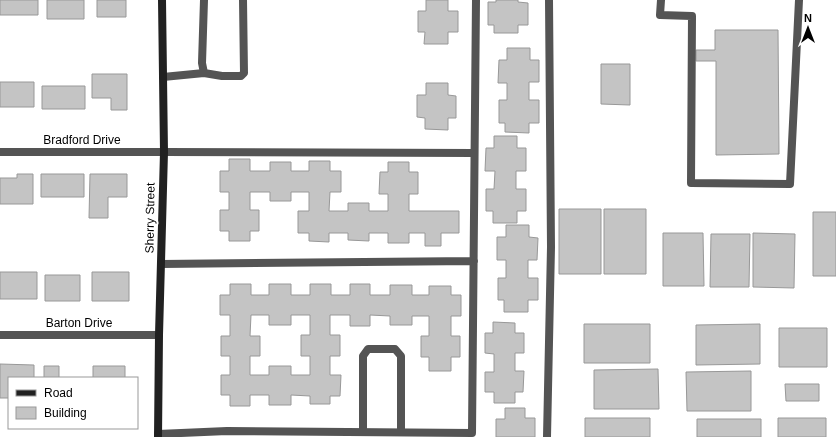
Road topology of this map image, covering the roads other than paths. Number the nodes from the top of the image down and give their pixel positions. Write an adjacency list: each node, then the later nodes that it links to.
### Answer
1 (162, 0): 9 (street, Sherry Street)
2 (204, 0): 8 (street)
3 (244, 0): 8 (street)
4 (476, 0): 12 (street)
5 (549, 0): 21 (street)
6 (661, 0): 7 (street)
7 (799, 0)
8 (204, 73): 9 (street)
9 (163, 77): 11 (street, Sherry Street)
10 (0, 152): 11 (street, Bradford Drive)
11 (164, 152): 12 (street, Bradford Drive); 14 (street, Sherry Street)
12 (474, 153): 13 (street)
13 (474, 260): 14 (street); 18 (street)
14 (161, 264): 16 (street, Sherry Street)
15 (0, 335): 16 (street, Barton Drive)
16 (159, 335): 20 (street, Sherry Street)
17 (363, 432): 18 (street); 18 (street); 19 (street)
18 (401, 432)
19 (227, 434): 20 (street)
20 (158, 435)
21 (548, 437)

